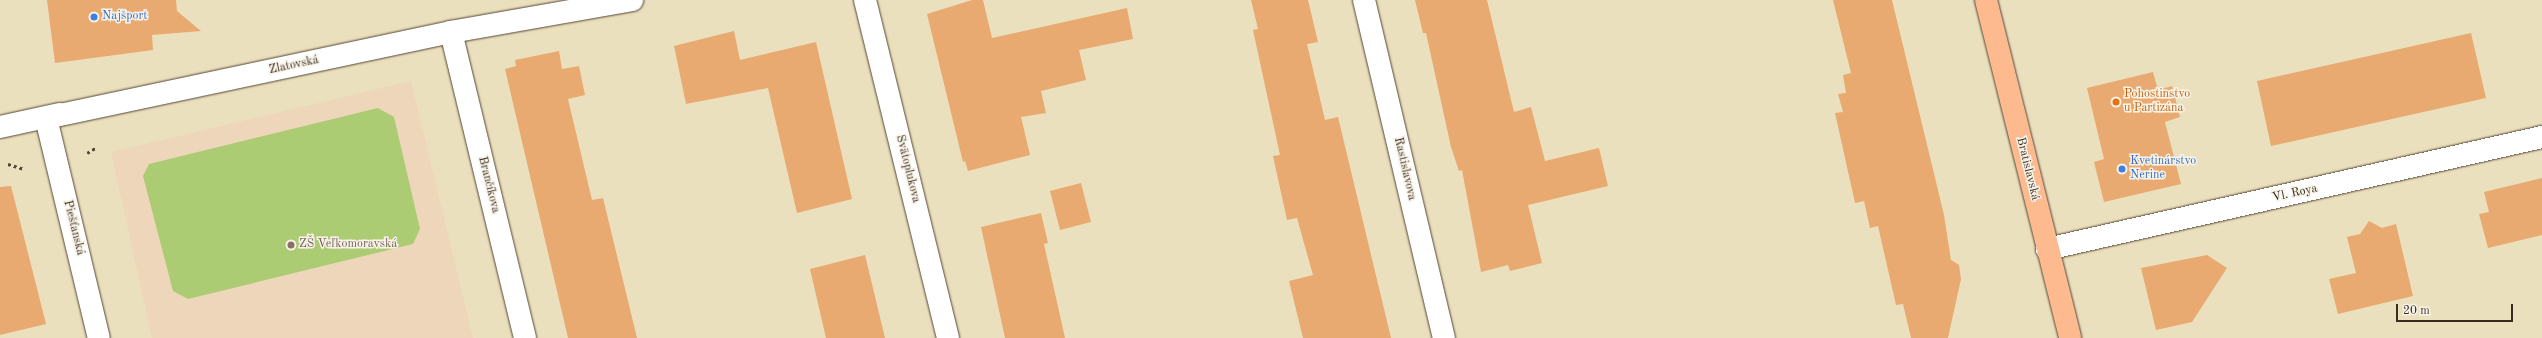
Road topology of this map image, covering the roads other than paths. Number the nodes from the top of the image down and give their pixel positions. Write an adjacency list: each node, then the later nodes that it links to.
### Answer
1 (632, 0): 5 (street, Zlatovská)
2 (865, 0): 12 (street, Svätoplukova)
3 (1364, 0): 13 (street, Rastislavova)
4 (1986, 0): 9 (main road, Bratislavská)
5 (451, 32): 6 (street, Zlatovská); 11 (street, Brančíkova)
6 (46, 118): 7 (street); 10 (street, Piešťanská)
7 (0, 127)
8 (2542, 137): 9 (street, Vl. Roya)
9 (2047, 249): 14 (main road, Bratislavská)
10 (99, 338)
11 (525, 338)
12 (948, 338)
13 (1444, 338)
14 (2070, 338)

